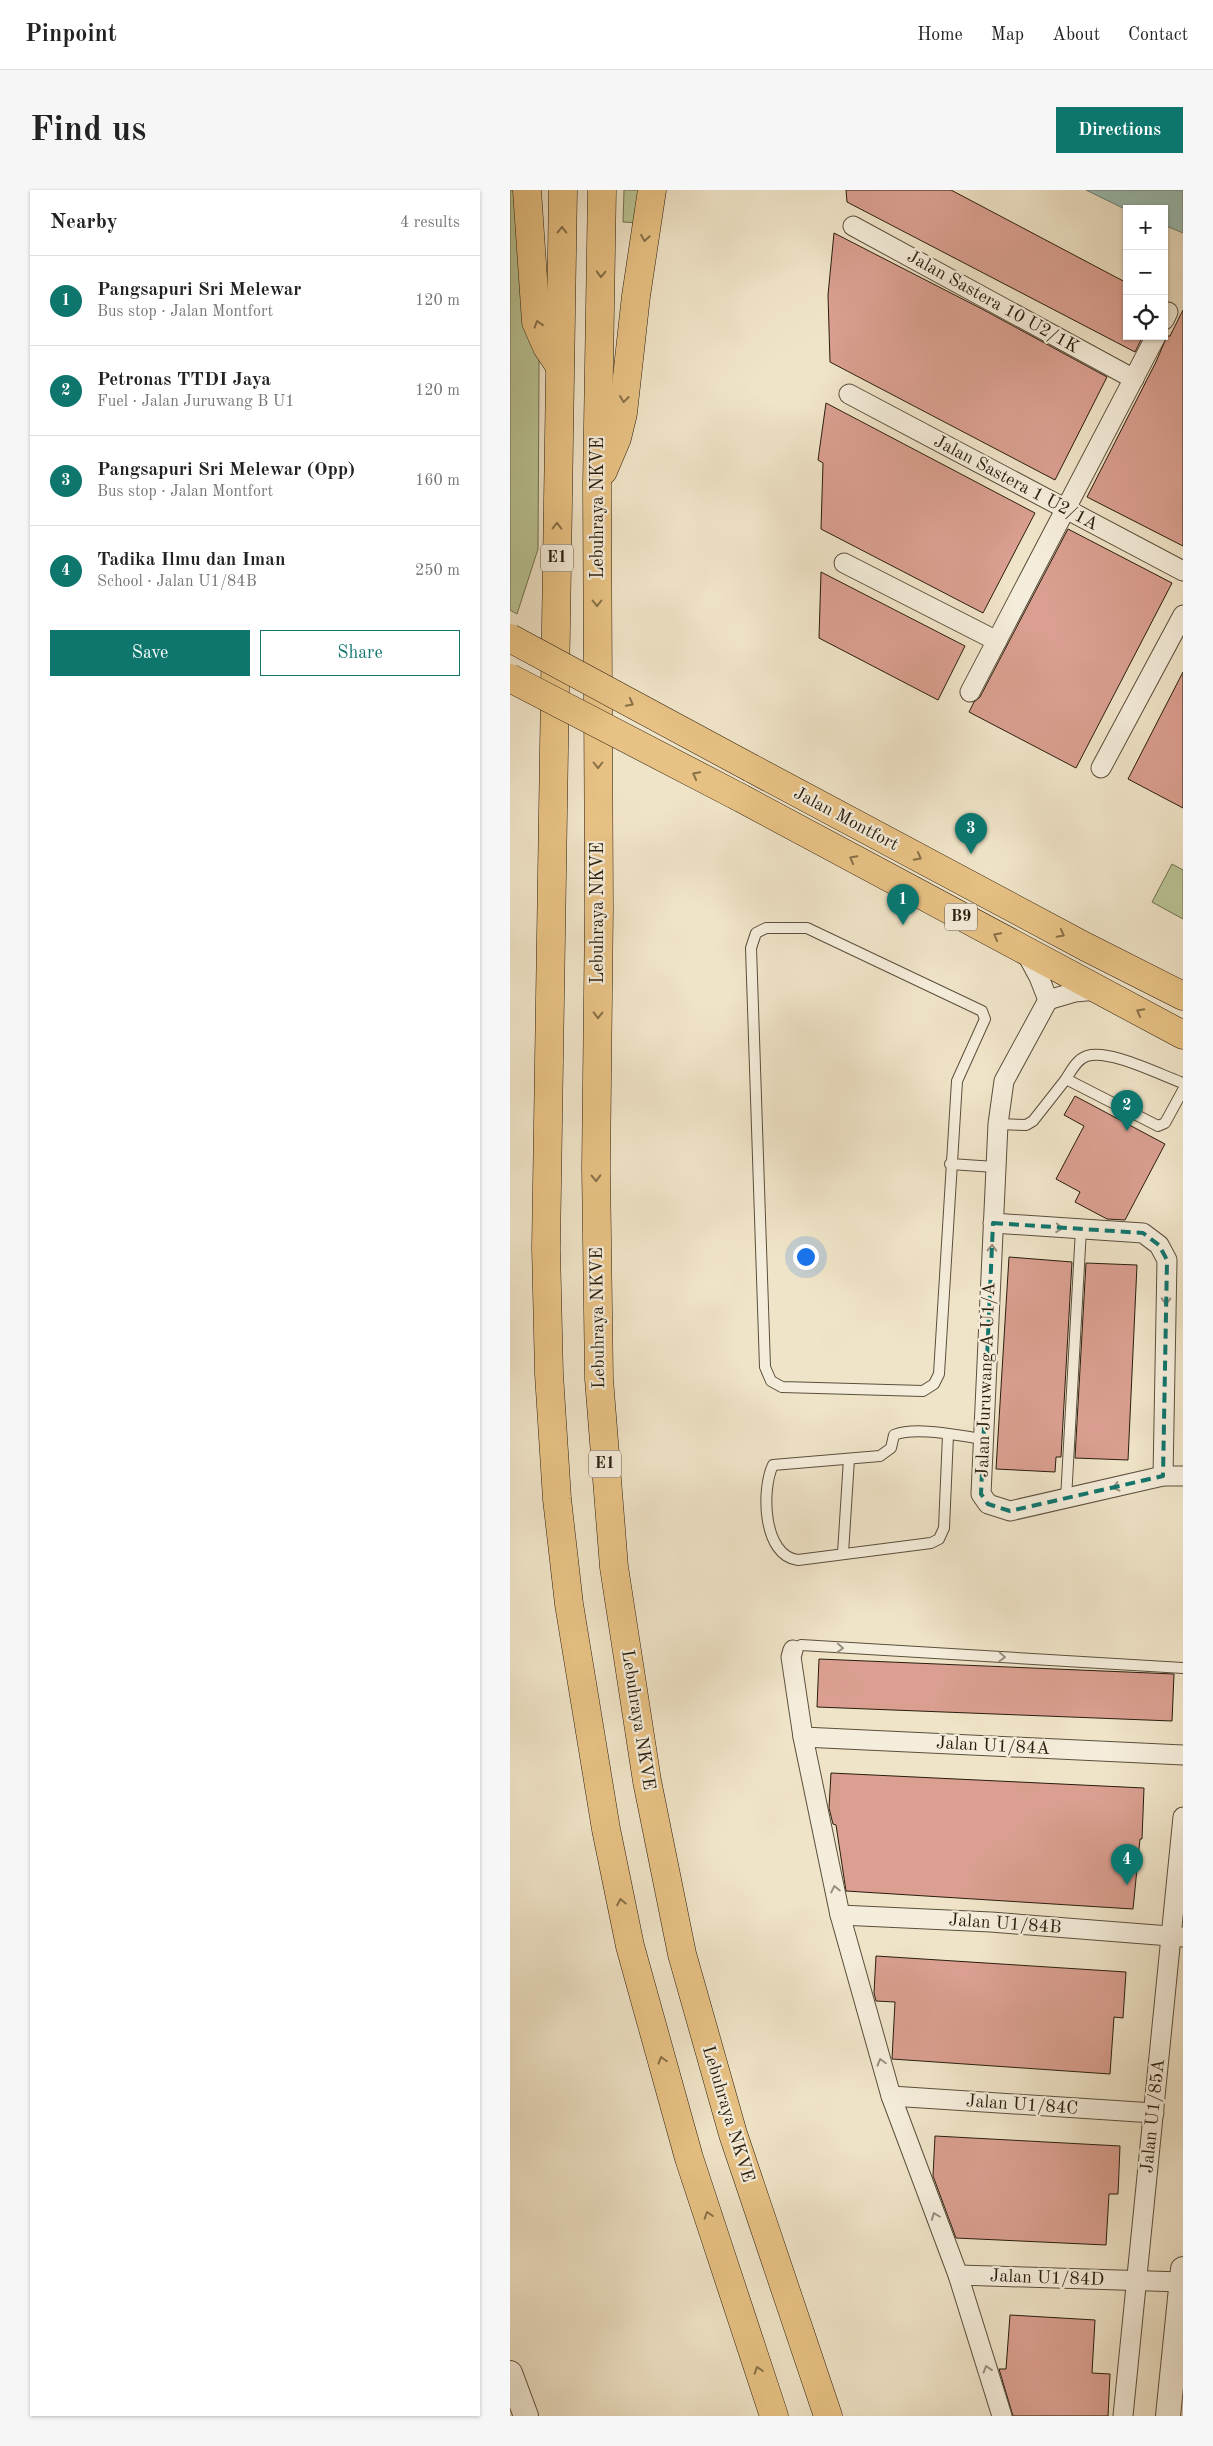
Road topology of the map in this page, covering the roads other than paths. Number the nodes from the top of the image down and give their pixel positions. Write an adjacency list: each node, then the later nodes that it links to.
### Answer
1 (527, 190): 7 (main road, one-way to 1)
2 (562, 190): 7 (main road, E1, one-way to 2)
3 (602, 190): 10 (main road, Lebuhraya NKVE / E1, one-way to 10)
4 (652, 190): 10 (main road, one-way to 10)
5 (853, 226): 8 (street, Jalan Sastera 10 U2/1K)
6 (1154, 340): 8 (street)
7 (560, 366): 54 (main road, E1, one-way to 7)
8 (1134, 379): 11 (street)
9 (849, 394): 11 (street, Jalan Sastera 1 U2/1A)
10 (597, 484): 55 (main road, Lebuhraya NKVE / E1, one-way to 55)
11 (1067, 510): 13 (street, Jalan Sastera 1 U2/1A); 16 (street)
12 (844, 563): 16 (street)
13 (1183, 571)
14 (1183, 615): 19 (street)
15 (510, 638): 22 (main road, Jalan Montfort / B9, one-way to 22, bridge)
16 (997, 641): 18 (street)
17 (510, 678): 20 (main road, Jalan Montfort / B9, one-way to 17, bridge)
18 (970, 692)
19 (1101, 768)
20 (1025, 951): 21 (main road, Jalan Montfort / B9); 23 (street)
21 (1097, 990): 23 (street); 24 (main road, Jalan Montfort / B9, one-way to 21)
22 (1183, 996)
23 (1048, 1000): 28 (street, Jalan Juruwang A U1/A)
24 (1183, 1035)
25 (1066, 1079): 26 (lane); 27 (lane); 28 (lane)
26 (1183, 1083)
27 (1183, 1090)
28 (998, 1124): 30 (street, Jalan Juruwang A U1/A)
29 (950, 1164): 29 (lane); 30 (lane)
30 (995, 1167): 31 (street, Jalan Juruwang A U1/A)
31 (993, 1223): 32 (street, one-way to 32); 34 (street, Jalan Juruwang A U1/A, one-way to 31)
32 (1081, 1229): 36 (street, one-way to 36); 38 (lane)
33 (948, 1435): 34 (lane); 35 (lane); 39 (lane)
34 (984, 1439): 38 (street, Jalan Juruwang A U1/A)
35 (849, 1459): 39 (lane); 39 (lane)
36 (1163, 1476): 37 (street, Jalan Juruwang A U1/A); 38 (street, Jalan Juruwang A U1/A, one-way to 38)
37 (1183, 1476)
38 (1066, 1499)
39 (843, 1553)
40 (792, 1650): 41 (lane, one-way to 41); 42 (street)
41 (1183, 1668)
42 (804, 1737): 43 (street, Jalan U1/84A); 45 (street, one-way to 42)
43 (1183, 1755)
44 (1183, 1816): 46 (street, Jalan U1/85A)
45 (840, 1915): 46 (street, Jalan U1/84B); 47 (street, one-way to 45)
46 (1176, 1937): 48 (street, Jalan U1/85A)
47 (891, 2096): 48 (street, Jalan U1/84C); 49 (street, one-way to 47)
48 (1154, 2113): 51 (street, Jalan U1/85A)
49 (958, 2275): 51 (street, Jalan U1/84D); 56 (street, one-way to 49)
50 (1182, 2276): 51 (street, Jalan U1/84D); 58 (street)
51 (1137, 2281): 57 (street, Jalan U1/85A)
52 (510, 2373): 53 (street)
53 (526, 2416)
54 (774, 2416)
55 (828, 2416)
56 (1002, 2416)
57 (1123, 2416)
58 (1168, 2416)

